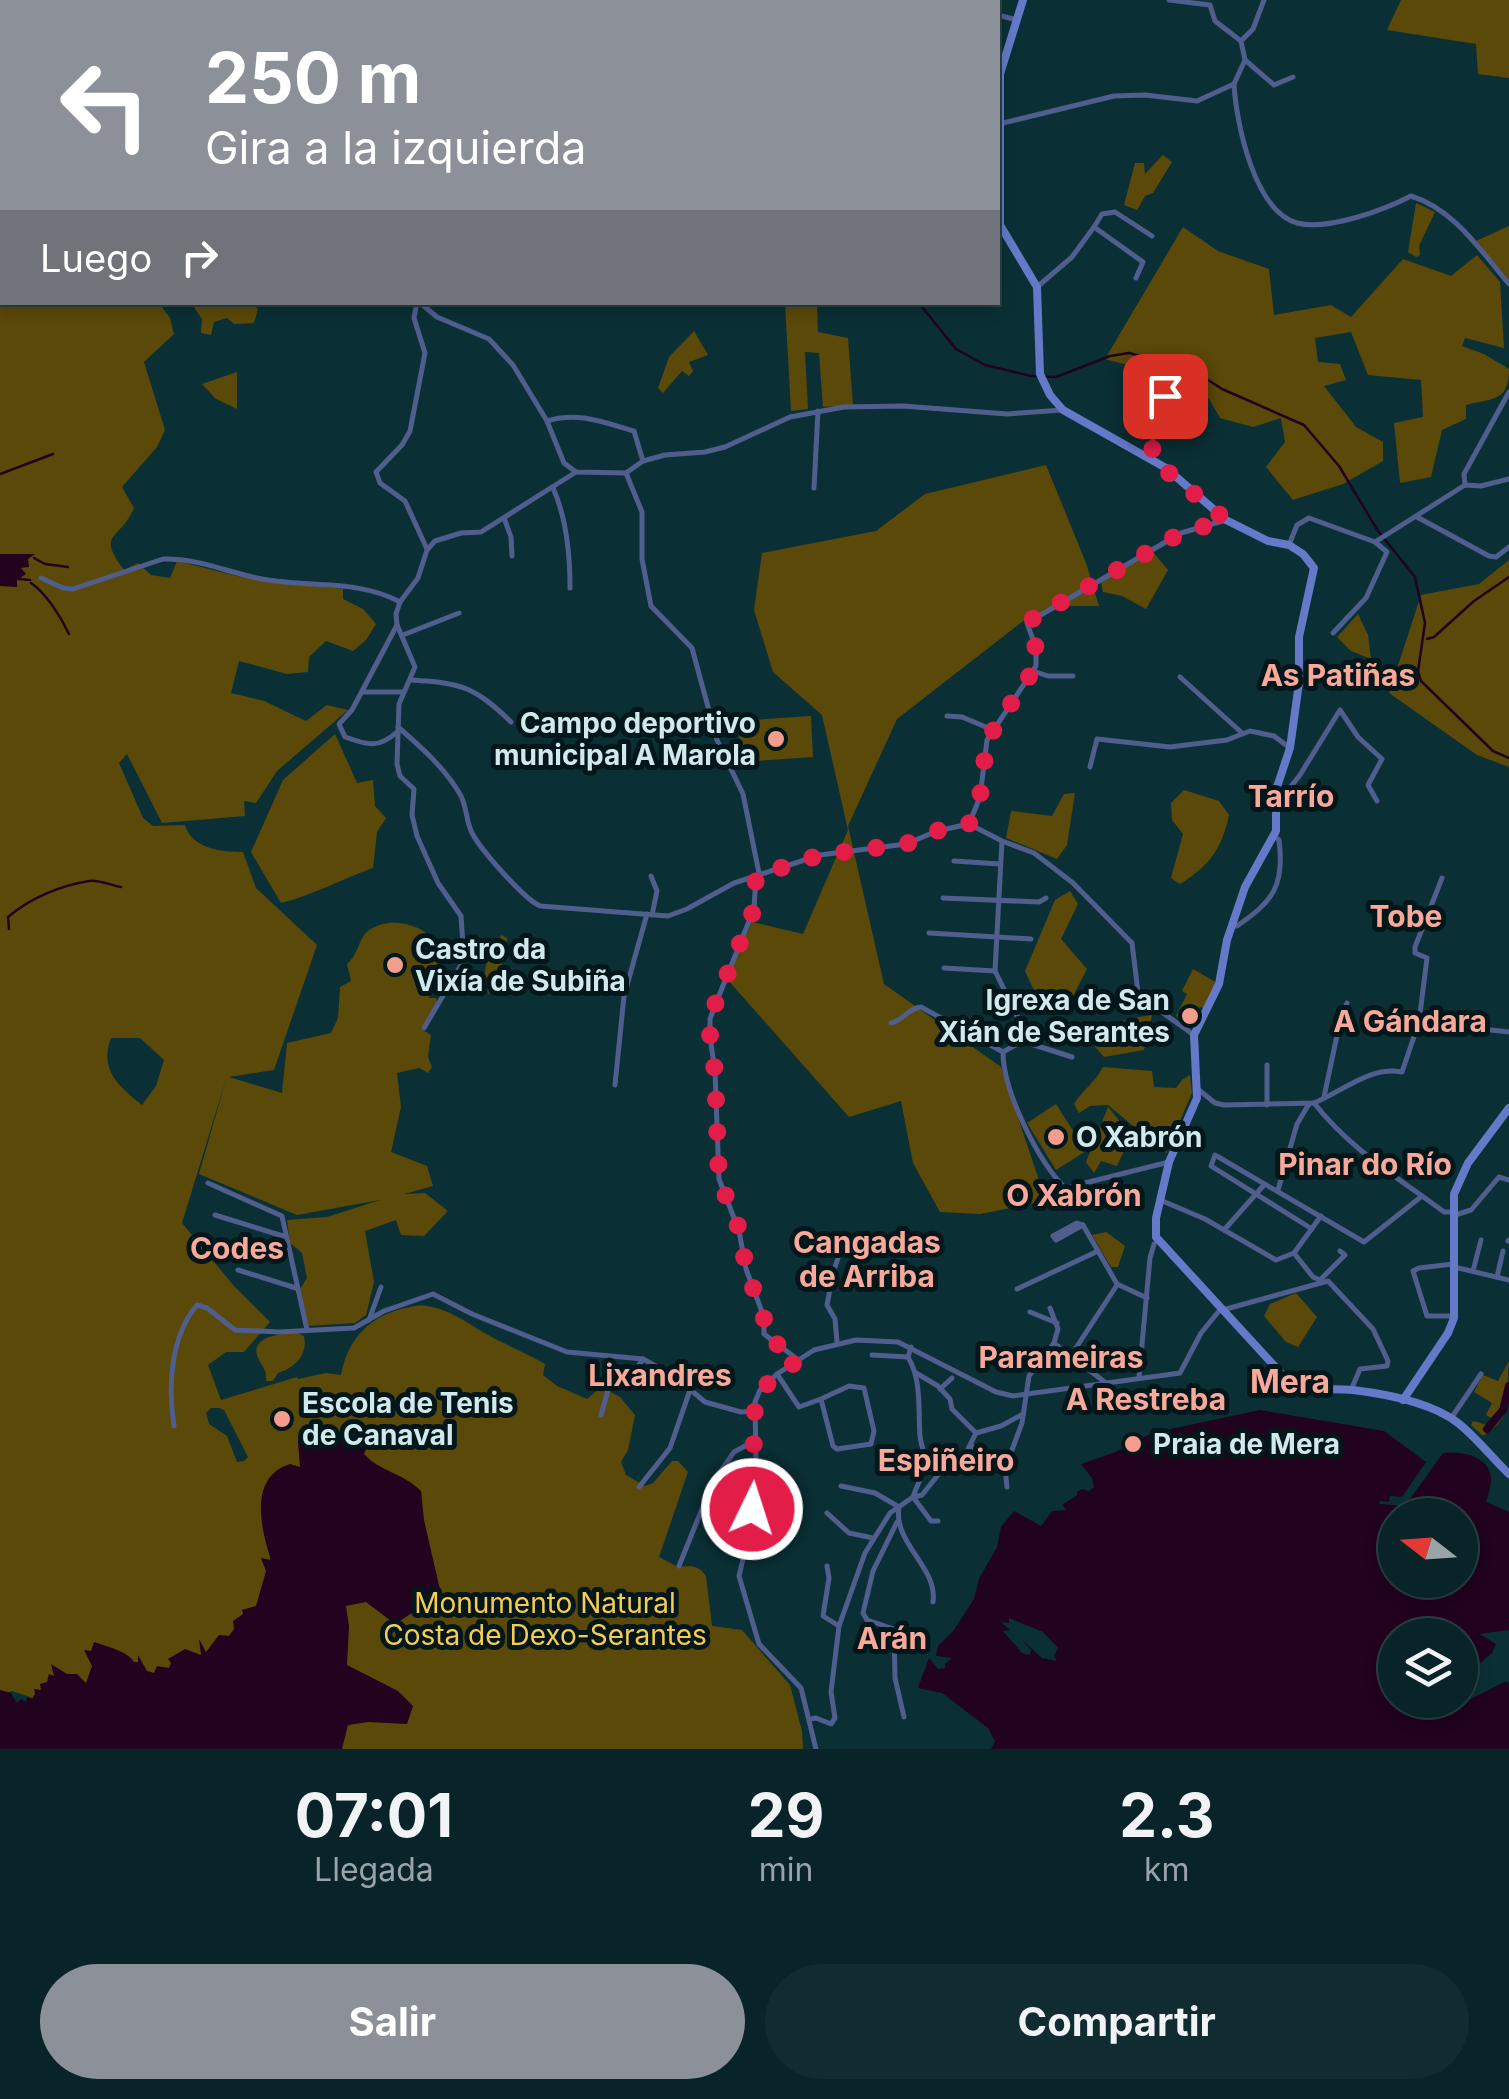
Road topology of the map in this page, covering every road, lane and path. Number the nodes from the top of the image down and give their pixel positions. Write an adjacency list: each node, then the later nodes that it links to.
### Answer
1 (1023, 0): 5 (main road)
2 (1169, 0): 6 (street)
3 (1264, 0): 6 (street)
4 (1000, 16): 5 (street)
5 (1017, 20): 8 (main road)
6 (1241, 41): 7 (street)
7 (1245, 60): 9 (street); 10 (street)
8 (1000, 74)
9 (1293, 76)
10 (1234, 84): 11 (street); 16 (street)
11 (1000, 126)
12 (1000, 225): 17 (main road)
13 (1094, 227): 14 (street); 15 (street); 17 (street)
14 (1152, 236)
15 (1136, 278)
16 (1509, 284)
17 (1037, 287): 22 (main road)
18 (417, 305): 39 (street)
19 (422, 305): 24 (street)
20 (1509, 392): 30 (street)
21 (1165, 396): 25 (street)
22 (1063, 410): 23 (street); 25 (main road)
23 (818, 412): 26 (street); 32 (street)
24 (547, 421): 26 (street); 27 (street)
25 (1152, 459): 35 (main road)
26 (643, 462): 28 (street)
27 (576, 472): 28 (street); 31 (street)
28 (626, 473): 68 (street)
29 (1509, 479): 30 (street)
30 (1465, 485): 34 (street)
31 (553, 487): 33 (street); 42 (street)
32 (814, 488)
33 (504, 518): 39 (street); 40 (street)
34 (1417, 518): 36 (street); 38 (street)
35 (1226, 520): 37 (main road); 48 (street)
36 (1374, 542): 37 (street); 46 (street)
37 (1289, 545): 59 (main road)
38 (1509, 547)
39 (427, 550): 43 (street)
40 (512, 556)
41 (41, 578): 43 (street)
42 (570, 588)
43 (400, 602): 45 (street)
44 (459, 613): 47 (street)
45 (397, 624): 47 (street); 52 (street)
46 (1333, 633)
47 (403, 635): 51 (street)
48 (1033, 670): 49 (street); 57 (street)
49 (1073, 676)
50 (1180, 677): 58 (street)
51 (412, 680): 53 (street); 55 (street)
52 (362, 692): 53 (street); 56 (street)
53 (403, 692): 56 (street)
54 (947, 716): 57 (street)
55 (511, 722)
56 (398, 729): 74 (street); 84 (street)
57 (993, 730): 63 (street)
58 (1241, 732): 59 (street); 60 (street)
59 (1290, 748): 62 (main road)
60 (1090, 767)
61 (1377, 801): 62 (street)
62 (1275, 806): 64 (main road)
63 (969, 824): 65 (street); 68 (street)
64 (1274, 836): 75 (main road); 75 (street)
65 (1002, 842): 67 (street); 86 (street)
66 (954, 861): 67 (street)
67 (1000, 864): 73 (street)
68 (758, 875): 74 (street); 143 (street)
69 (652, 876): 74 (street)
70 (1442, 878): 82 (street)
71 (942, 898): 73 (street)
72 (1046, 898): 73 (street)
73 (998, 900): 77 (street)
74 (650, 915): 91 (street)
75 (1232, 926): 86 (main road)
76 (929, 933): 77 (street)
77 (997, 936): 78 (street); 80 (street)
78 (1031, 939)
79 (944, 968): 80 (street)
80 (995, 971): 87 (street)
81 (1347, 1003): 93 (street)
82 (1419, 1022): 85 (street); 93 (street)
83 (891, 1023): 88 (street)
84 (424, 1028)
85 (1509, 1032)
86 (1194, 1035): 92 (main road)
87 (1027, 1039): 88 (street); 89 (street)
88 (1003, 1052): 97 (street)
89 (1072, 1057)
90 (1268, 1065): 95 (street)
91 (614, 1085)
92 (1196, 1088): 95 (street); 97 (main road)
93 (1324, 1099): 94 (street)
94 (1312, 1103): 95 (street); 101 (street); 103 (street)
95 (1266, 1105)
96 (1509, 1108): 105 (main road)
97 (1169, 1162): 104 (main road)
98 (1509, 1180): 105 (street)
99 (208, 1183): 111 (street)
100 (1264, 1185): 101 (street); 102 (street); 102 (street)
101 (1278, 1190): 107 (street)
102 (1257, 1196): 109 (street); 110 (street)
103 (1422, 1196): 105 (street); 107 (street)
104 (1160, 1200): 110 (street); 113 (main road)
105 (1452, 1212): 119 (main road)
106 (214, 1215): 111 (street)
107 (1322, 1216): 109 (street)
108 (1083, 1225): 108 (street); 117 (street)
109 (1312, 1228): 118 (street)
110 (1224, 1230): 118 (street)
111 (284, 1236): 126 (street)
112 (1481, 1240): 121 (street)
113 (1156, 1241): 128 (street); 130 (main road)
114 (842, 1246): 136 (street)
115 (1503, 1250): 122 (street)
116 (1340, 1251): 118 (street)
117 (1098, 1252): 124 (street); 127 (street)
118 (1294, 1253)
119 (1453, 1265): 121 (street); 132 (main road); 132 (street)
120 (238, 1270): 126 (street)
121 (1473, 1271): 122 (street)
122 (1497, 1277): 123 (street)
123 (1509, 1280)
124 (1117, 1284): 128 (street); 139 (street)
125 (381, 1287): 133 (street)
126 (296, 1288): 135 (street)
127 (1017, 1289)
128 (1147, 1298): 147 (street)
129 (1050, 1308): 134 (street)
130 (1225, 1310): 147 (street); 152 (main road); 152 (street)
131 (1030, 1312): 134 (street)
132 (1454, 1316): 155 (main road)
133 (369, 1320): 135 (street); 142 (street)
134 (1057, 1323): 137 (street)
135 (307, 1330): 160 (street)
136 (836, 1342): 138 (street); 143 (street)
137 (1054, 1342): 139 (street); 153 (street)
138 (912, 1348): 141 (street); 153 (street)
139 (1072, 1354): 149 (street)
140 (872, 1355): 141 (street)
141 (908, 1358): 144 (street)
142 (644, 1359): 151 (street); 158 (street)
143 (798, 1360): 145 (street)
144 (916, 1372): 150 (street); 169 (street)
145 (777, 1374): 154 (street); 156 (street)
146 (1481, 1374): 159 (street)
147 (1139, 1377): 149 (street)
148 (952, 1378): 150 (street)
149 (1106, 1383): 153 (street)
150 (940, 1389): 161 (street)
151 (690, 1390): 156 (street); 167 (street)
152 (1352, 1390): 155 (main road)
153 (1027, 1396): 157 (street)
154 (821, 1399): 154 (street)
155 (1403, 1400): 159 (main road)
156 (754, 1411): 162 (street)
157 (1023, 1414): 161 (street); 164 (street)
158 (600, 1415)
159 (1450, 1418): 165 (main road)
160 (174, 1426)
161 (976, 1433): 163 (street)
162 (756, 1440): 175 (street); 180 (street)
163 (971, 1446): 164 (street); 169 (street)
164 (1005, 1470): 168 (street)
165 (1509, 1474)
166 (841, 1486): 170 (street)
167 (639, 1487)
168 (1007, 1487)
169 (913, 1498): 170 (street); 172 (street)
170 (900, 1507): 173 (street); 174 (street)
171 (827, 1513): 174 (street)
172 (938, 1521)
173 (897, 1522): 177 (street); 179 (street)
174 (873, 1538): 178 (street)
175 (679, 1566)
176 (827, 1566): 178 (street)
177 (933, 1602)
178 (839, 1626): 180 (street)
179 (904, 1716)
180 (810, 1719): 181 (street)
181 (816, 1749)

